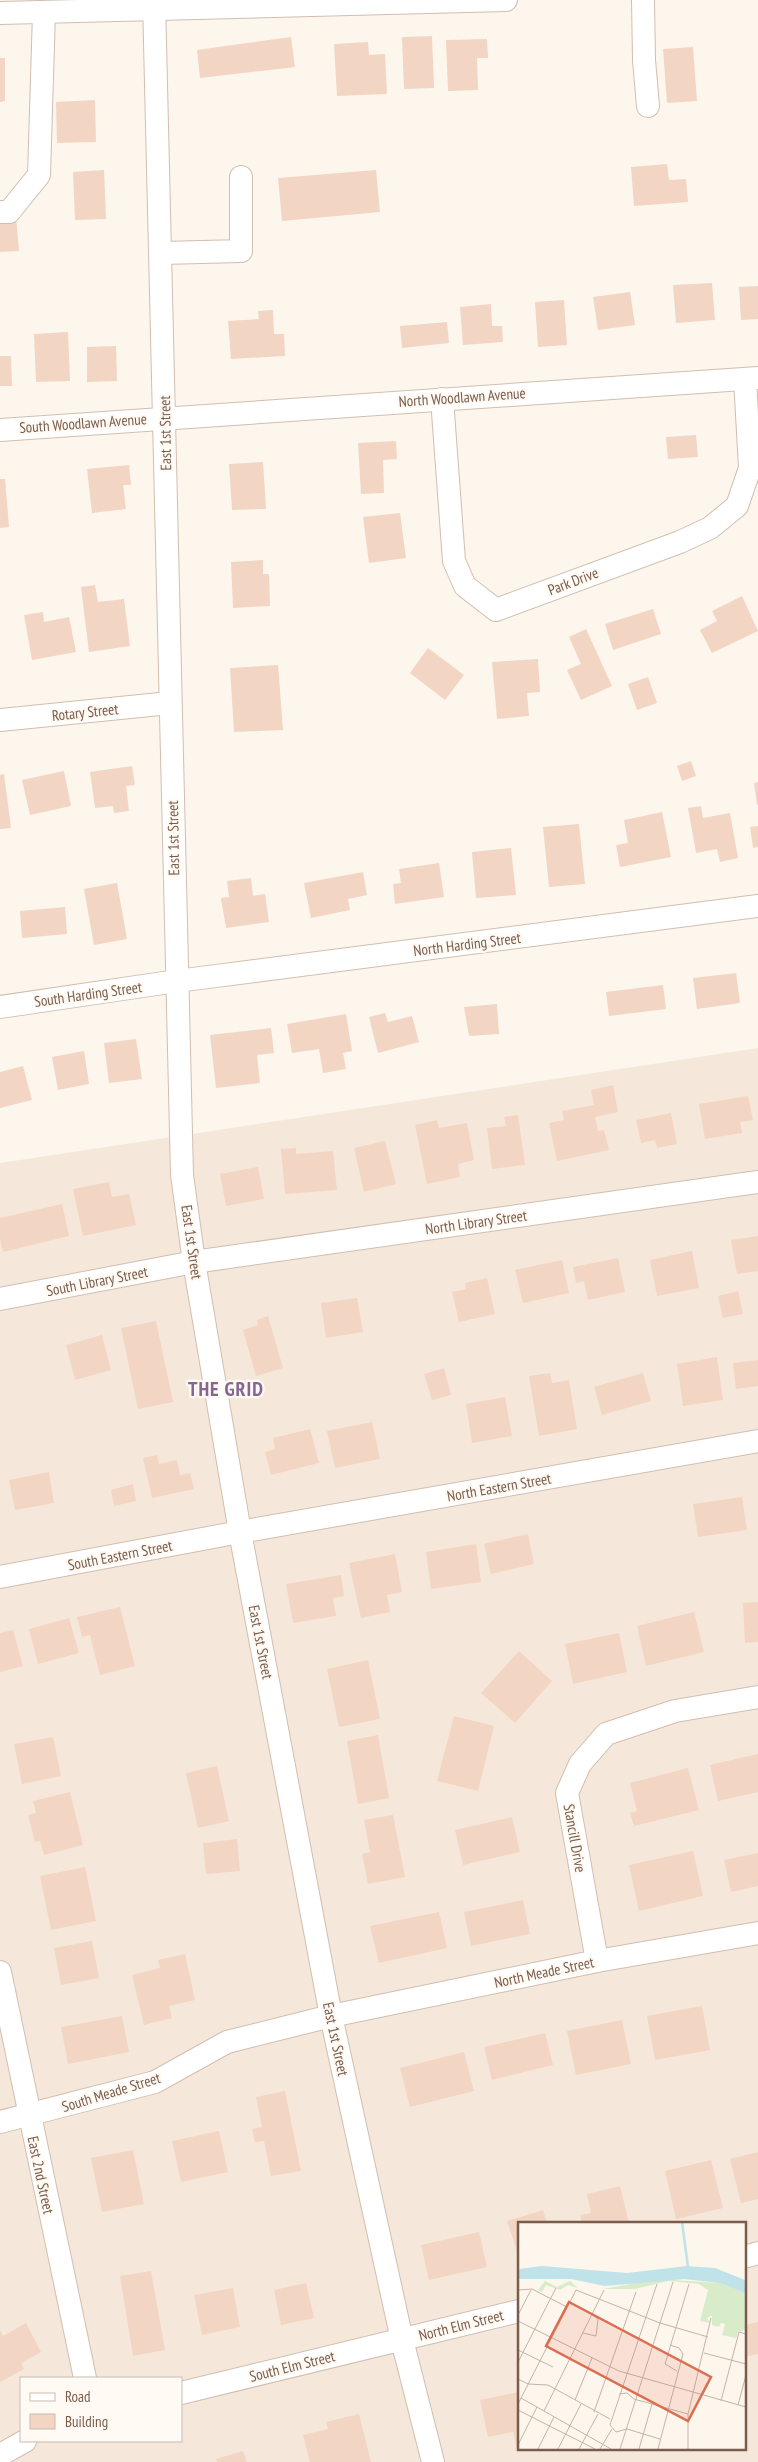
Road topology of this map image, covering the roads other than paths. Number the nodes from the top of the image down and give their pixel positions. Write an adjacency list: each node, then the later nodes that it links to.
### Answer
1 (506, 0): 3 (street)
2 (643, 0): 6 (street)
3 (154, 5): 4 (street); 9 (street, East 1st Street)
4 (44, 13): 5 (street); 8 (street)
5 (0, 14)
6 (648, 106)
7 (241, 177): 9 (street)
8 (0, 212)
9 (162, 253): 12 (street, East 1st Street)
10 (752, 379): 11 (street, North Woodlawn Avenue); 11 (street, Park Drive)
11 (442, 398): 12 (street, North Woodlawn Avenue)
12 (165, 417): 13 (street, South Woodlawn Avenue); 14 (street, East 1st Street)
13 (0, 430)
14 (170, 703): 15 (street, Rotary Street); 17 (street, East 1st Street)
15 (0, 720)
16 (758, 906): 17 (street, North Harding Street)
17 (177, 981): 18 (street, South Harding Street); 20 (street, East 1st Street)
18 (0, 1007)
19 (758, 1182): 20 (street, North Library Street)
20 (194, 1262): 21 (street, South Library Street); 23 (street, East 1st Street)
21 (0, 1299)
22 (758, 1441): 23 (street, North Eastern Street)
23 (240, 1532): 24 (street, South Eastern Street); 29 (street, East 1st Street)
24 (0, 1577)
25 (758, 1697): 27 (street, Stancill Drive)
26 (758, 1933): 27 (street, North Meade Street)
27 (597, 1961): 29 (street, North Meade Street)
28 (0, 1972): 30 (street, East 2nd Street)
29 (331, 2016): 30 (street, South Meade Street); 33 (street, East 1st Street)
30 (28, 2116): 31 (street, South Meade Street); 34 (street, East 2nd Street)
31 (0, 2122)
32 (518, 2311): 33 (street, North Elm Street)
33 (402, 2340): 35 (street, South Elm Street); 38 (street, East 1st Street)
34 (85, 2377)
35 (182, 2393)
36 (23, 2442): 37 (street)
37 (0, 2455)
38 (433, 2462)

